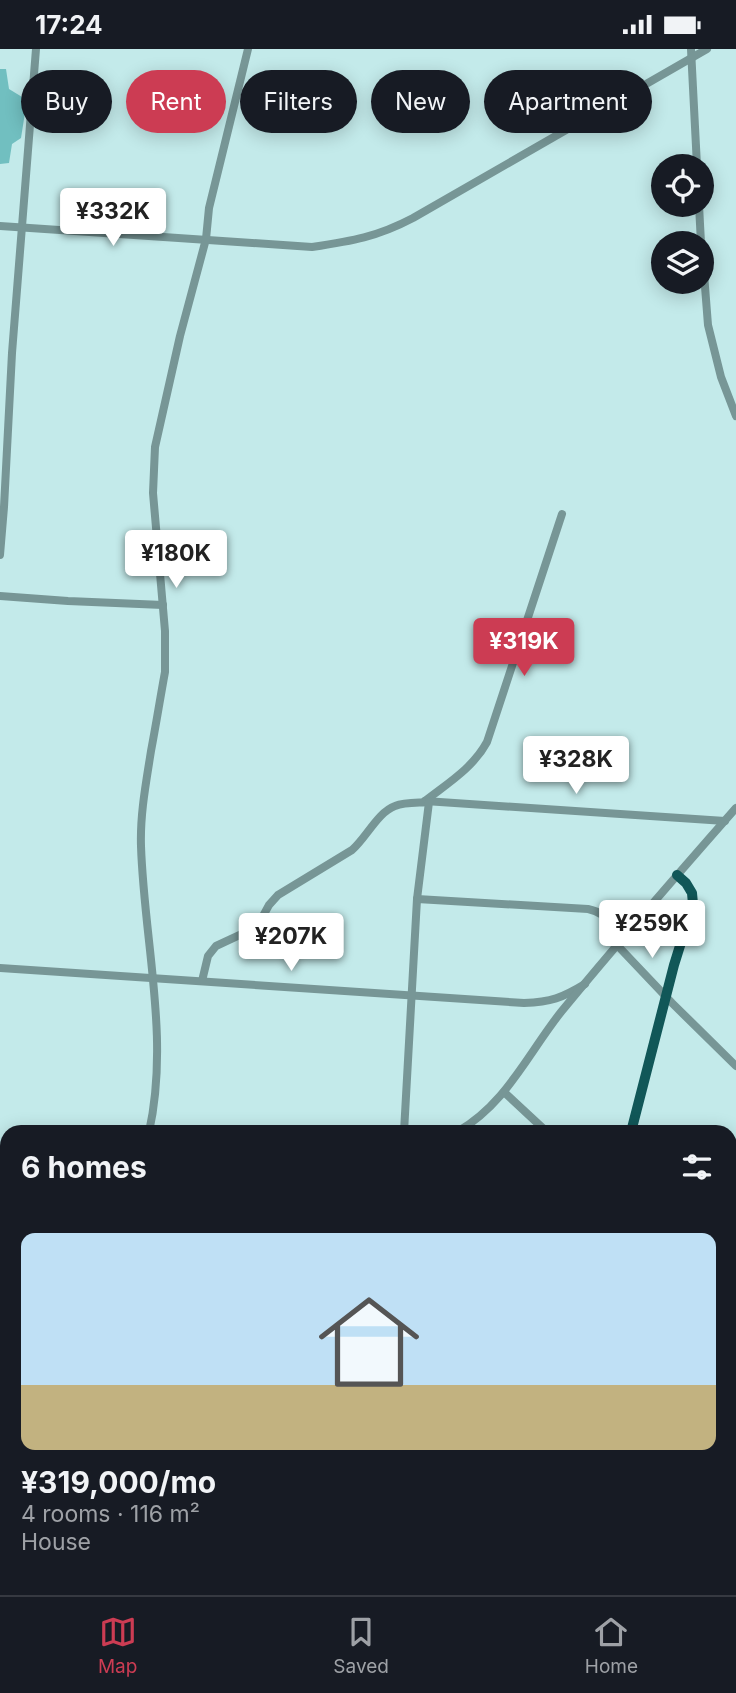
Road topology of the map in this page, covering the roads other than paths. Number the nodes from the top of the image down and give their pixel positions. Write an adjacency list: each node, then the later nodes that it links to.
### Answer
1 (36, 49): 7 (street)
2 (248, 49): 8 (street)
3 (707, 49): 4 (street)
4 (691, 53): 5 (street); 8 (street)
5 (696, 154)
6 (0, 226): 7 (street)
7 (22, 227): 8 (street); 12 (street)
8 (206, 239): 14 (street)
9 (706, 294): 10 (street)
10 (736, 416)
11 (562, 514): 15 (street)
12 (0, 555)
13 (0, 596): 14 (street)
14 (163, 605): 23 (street)
15 (427, 801): 17 (street); 19 (street); 24 (street)
16 (736, 808): 17 (street)
17 (725, 821): 18 (street)
18 (677, 875): 20 (street); 27 (main road)
19 (417, 899): 20 (street); 26 (street)
20 (626, 934): 21 (street)
21 (617, 945): 25 (street); 27 (street)
22 (0, 968): 23 (street)
23 (152, 977): 24 (street); 30 (street)
24 (202, 981): 26 (street)
25 (585, 984): 26 (street); 29 (street)
26 (411, 996): 31 (street)
27 (666, 996): 28 (street); 34 (main road)
28 (736, 1066)
29 (504, 1092): 32 (street); 33 (street)
30 (150, 1125)
31 (404, 1125)
32 (469, 1125)
33 (539, 1125)
34 (633, 1125)

